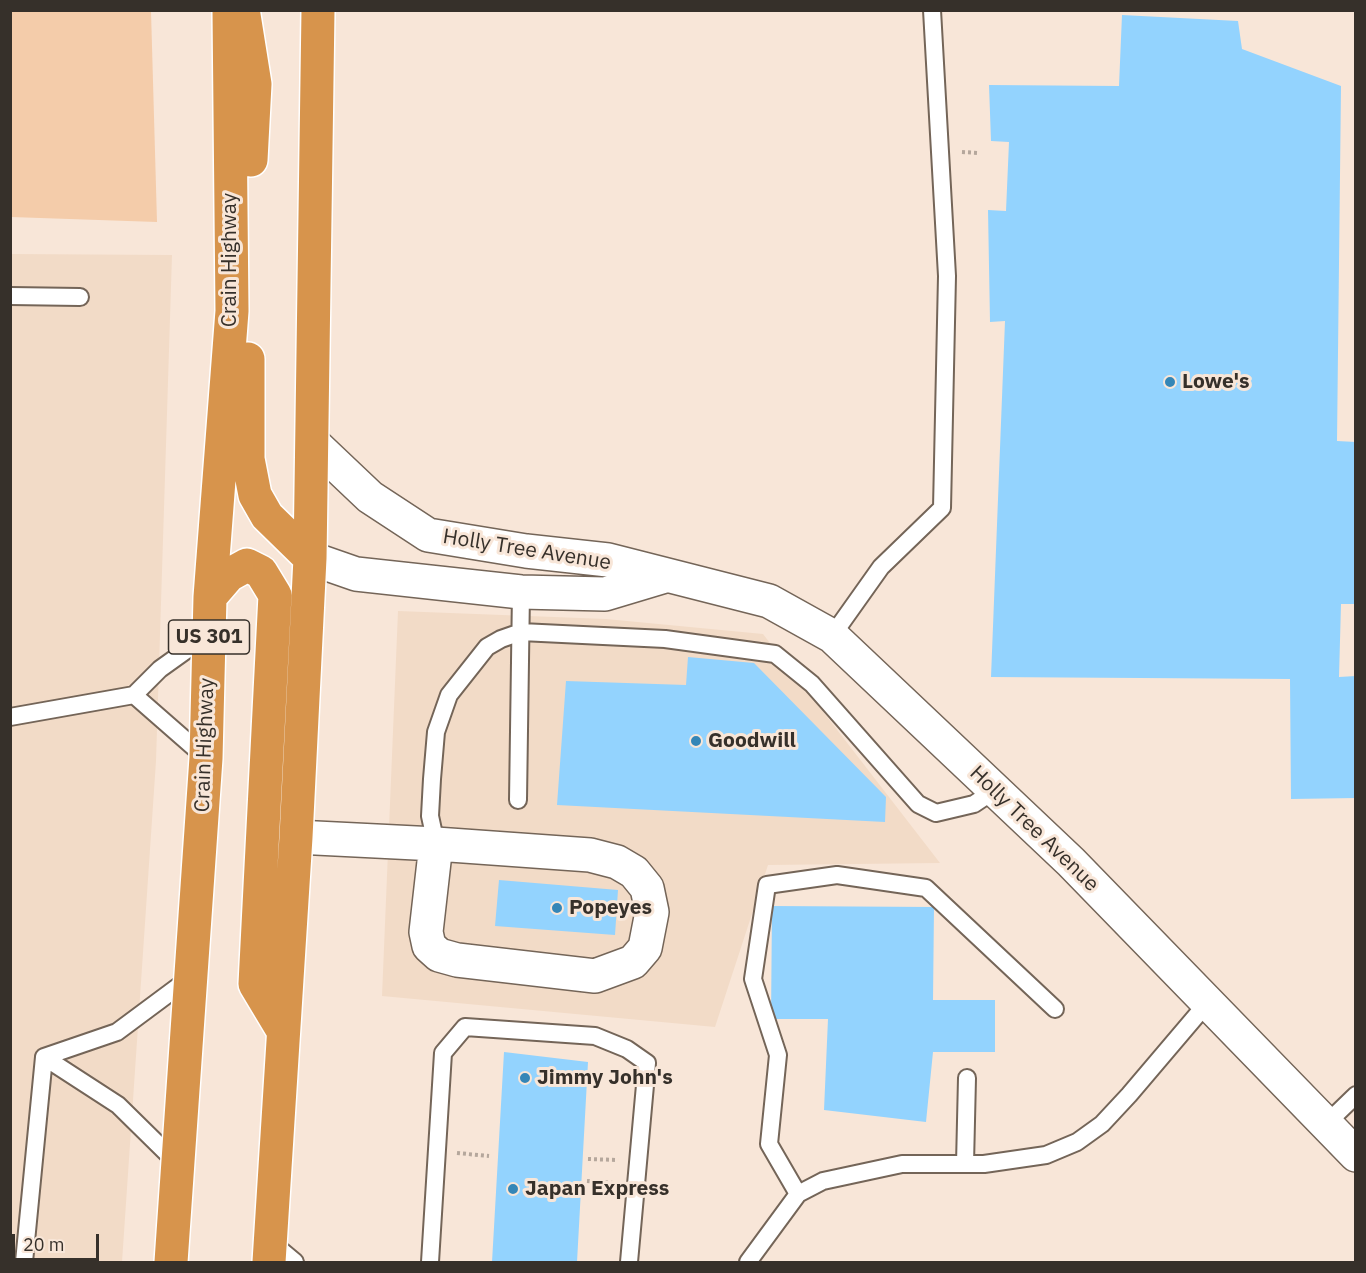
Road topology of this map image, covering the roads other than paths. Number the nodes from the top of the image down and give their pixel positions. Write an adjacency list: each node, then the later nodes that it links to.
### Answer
1 (229, 10): 11 (highway, Crain Highway / US 301)
2 (243, 10): 8 (highway)
3 (318, 10): 7 (highway)
4 (932, 10): 14 (lane)
5 (10, 296): 6 (lane)
6 (80, 297)
7 (312, 442): 8 (highway); 9 (street, Holly Tree Avenue)
8 (309, 558): 10 (street, Holly Tree Avenue); 20 (highway)
9 (665, 576): 10 (street, Holly Tree Avenue); 14 (street, Holly Tree Avenue)
10 (521, 592): 12 (lane)
11 (210, 597): 13 (highway, Crain Highway / US 301); 25 (highway)
12 (521, 632): 18 (lane); 19 (lane); 21 (lane)
13 (209, 633): 15 (lane); 17 (highway, Crain Highway / US 301)
14 (832, 636): 18 (street, Holly Tree Avenue)
15 (134, 695): 16 (lane); 17 (lane)
16 (10, 717)
17 (206, 758): 22 (highway, Crain Highway / US 301)
18 (995, 790): 23 (street, Holly Tree Avenue)
19 (518, 800)
20 (296, 837): 21 (street); 25 (highway)
21 (436, 844): 21 (street)
22 (191, 977): 26 (lane); 32 (highway, Crain Highway / US 301)
23 (1208, 1002): 29 (street, Holly Tree Avenue); 31 (lane)
24 (1055, 1009): 33 (lane)
25 (282, 1029): 34 (highway)
26 (44, 1057): 32 (lane); 35 (lane)
27 (967, 1078): 31 (lane)
28 (1356, 1095): 29 (lane)
29 (1327, 1123): 30 (street, Holly Tree Avenue)
30 (1356, 1155)
31 (965, 1164): 33 (lane)
32 (179, 1165): 36 (highway, Crain Highway / US 301)
33 (798, 1194): 39 (lane)
34 (278, 1256)
35 (24, 1263)
36 (171, 1263)
37 (430, 1263): 38 (lane)
38 (629, 1263)
39 (748, 1263)

